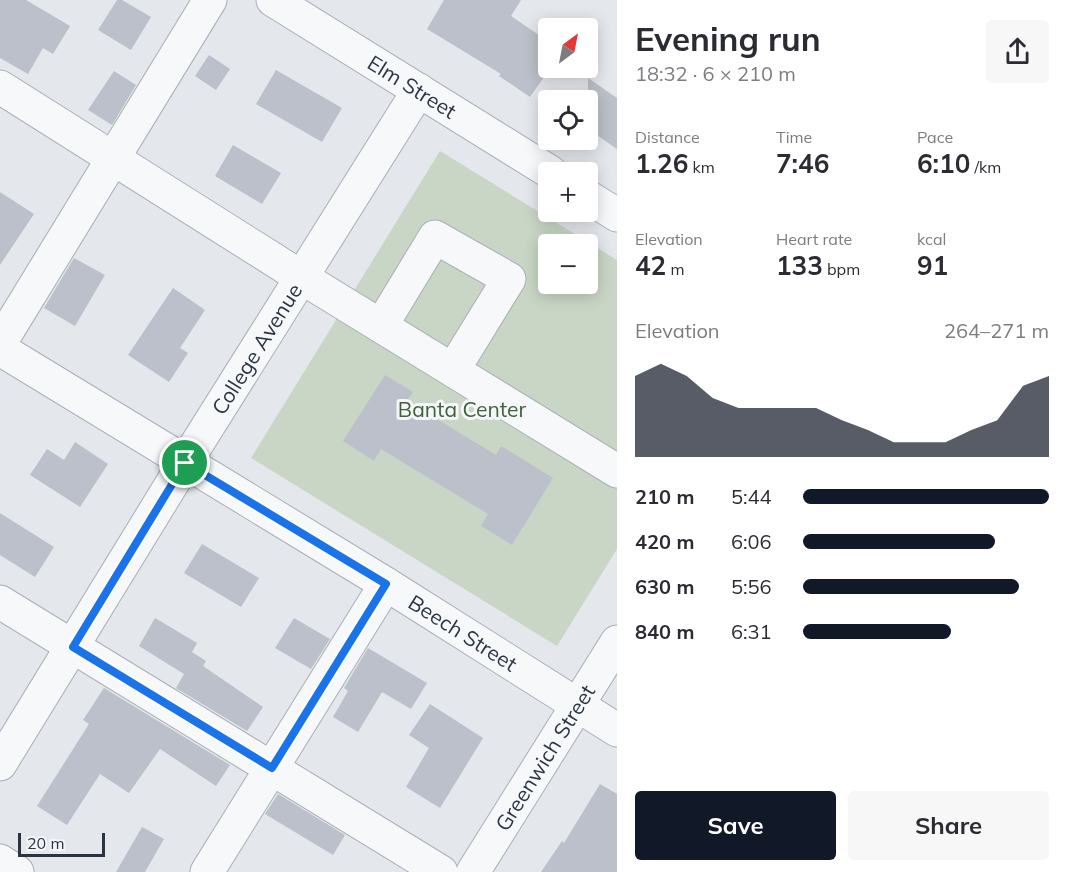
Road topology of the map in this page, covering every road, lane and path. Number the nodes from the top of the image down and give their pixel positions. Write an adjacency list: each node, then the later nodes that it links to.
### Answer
1 (210, 0): 5 (street)
2 (273, 0): 4 (street, Elm Street)
3 (0, 87): 5 (street)
4 (419, 90): 6 (street, Elm Street); 9 (street, College Avenue)
5 (113, 159): 9 (street); 11 (street)
6 (538, 164)
7 (598, 203): 8 (street)
8 (617, 215)
9 (302, 277): 10 (street); 14 (street, College Avenue)
10 (381, 326): 13 (street); 13 (street)
11 (0, 343)
12 (0, 349): 14 (street, Beech Street)
13 (453, 370): 15 (street)
14 (185, 463): 16 (street, Beech Street); 19 (street, College Avenue)
15 (617, 471)
16 (386, 584): 20 (street, Beech Street); 23 (street)
17 (0, 602): 19 (street)
18 (617, 642): 20 (street, Greenwich Street)
19 (73, 647): 22 (street, College Avenue); 23 (street)
20 (577, 706): 21 (street, Beech Street); 28 (street, Greenwich Street)
21 (617, 730)
22 (0, 764)
23 (272, 768): 26 (street); 27 (street)
24 (0, 861): 25 (street)
25 (17, 872)
26 (207, 872)
27 (441, 872)
28 (473, 872)

